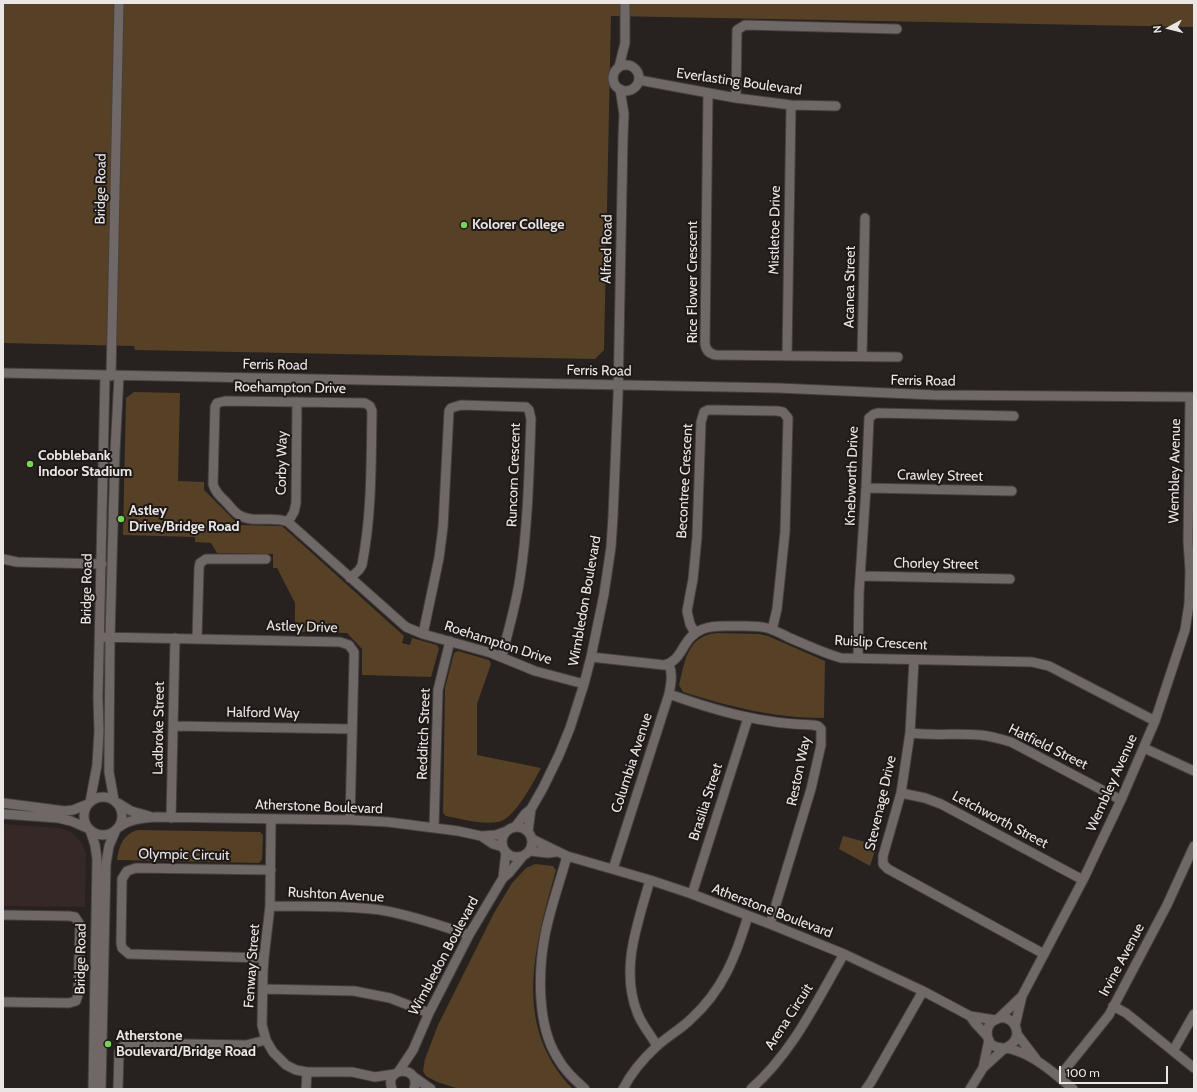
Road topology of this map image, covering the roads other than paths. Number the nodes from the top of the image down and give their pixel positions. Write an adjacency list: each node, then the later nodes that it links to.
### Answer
1 (119, 3): 20 (street, Bridge Road)
2 (625, 3): 4 (street)
3 (897, 29): 11 (street)
4 (625, 43): 5 (street); 6 (street)
5 (632, 66): 6 (street); 7 (street)
6 (619, 68): 8 (street)
7 (639, 80): 9 (street); 10 (street, Everlasting Boulevard)
8 (620, 89): 9 (street); 14 (street, Alfred Road)
9 (632, 90): 14 (street, Alfred Road)
10 (708, 93): 11 (street, Everlasting Boulevard); 16 (street, Rice Flower Crescent)
11 (736, 98): 12 (street, Everlasting Boulevard)
12 (791, 105): 13 (street, Everlasting Boulevard); 16 (street, Mistletoe Drive)
13 (836, 106)
14 (624, 114): 21 (street, Alfred Road)
15 (865, 218): 17 (street, Acanea Street)
16 (787, 355): 17 (street, Rice Flower Crescent)
17 (862, 356): 18 (street, Rice Flower Crescent)
18 (898, 357)
19 (3, 373): 20 (street, Ferris Road)
20 (112, 376): 21 (street, Ferris Road); 31 (street, Bridge Road); 40 (street, Bridge Road)
21 (618, 386): 22 (street, Ferris Road); 45 (street, Wimbledon Boulevard)
22 (1192, 397): 32 (street, Wembley Avenue)
23 (297, 402): 27 (street, Corby Way); 27 (street, Roehampton Drive); 34 (street, Roehampton Drive)
24 (1014, 416): 25 (street, Knebworth Drive)
25 (866, 488): 26 (street, Crawley Street); 33 (street, Knebworth Drive)
26 (1012, 491)
27 (288, 522): 34 (street, Roehampton Drive)
28 (1194, 542): 32 (street, Wembley Avenue)
29 (3, 559): 31 (street)
30 (266, 559): 42 (street)
31 (102, 564): 39 (street, Bridge Road)
32 (1190, 570): 52 (street, Wembley Avenue)
33 (861, 576): 35 (street, Chorley Street); 46 (street, Knebworth Drive)
34 (350, 578): 38 (street, Roehampton Drive)
35 (1010, 580)
36 (772, 630): 37 (street, Ruislip Crescent); 37 (street, Becontree Crescent); 46 (street, Ruislip Crescent)
37 (695, 633): 48 (street, Ruislip Crescent)
38 (423, 634): 43 (street, Roehampton Drive); 44 (street, Runcorn Crescent)
39 (100, 637): 40 (street, Astley Drive); 62 (street, Bridge Road)
40 (110, 638): 41 (street, Astley Drive); 60 (street, Bridge Road)
41 (175, 638): 42 (street, Astley Drive); 53 (street, Ladbroke Street)
42 (197, 639): 54 (street, Astley Drive)
43 (450, 641): 44 (street, Roehampton Drive); 69 (street, Redditch Street)
44 (502, 656): 49 (street, Roehampton Drive)
45 (591, 657): 48 (street); 49 (street, Wimbledon Boulevard)
46 (858, 658): 47 (street, Ruislip Crescent)
47 (914, 660): 52 (street, Ruislip Crescent); 55 (street, Stevenage Drive)
48 (668, 664): 50 (street, Columbia Avenue)
49 (584, 684): 63 (street, Wimbledon Boulevard)
50 (669, 694): 51 (street, Reston Way); 80 (street, Columbia Avenue)
51 (748, 718): 85 (street, Brasilia Street); 89 (street, Reston Way)
52 (1155, 721): 56 (street, Wembley Avenue)
53 (173, 726): 54 (street, Halford Way); 66 (street, Ladbroke Street)
54 (352, 729): 68 (street, Astley Drive)
55 (910, 733): 58 (street, Stevenage Drive); 59 (street, Hatfield Street)
56 (1144, 748): 57 (street); 59 (street, Wembley Avenue)
57 (1194, 771)
58 (901, 793): 84 (street, Letchworth Street); 92 (street, Stevenage Drive)
59 (1121, 800): 84 (street, Wembley Avenue)
60 (115, 801): 62 (street); 65 (street, Atherstone Boulevard); 72 (street)
61 (3, 803): 62 (street)
62 (89, 803): 71 (street)
63 (531, 809): 70 (street, Wimbledon Boulevard); 74 (street, Wimbledon Boulevard)
64 (3, 814): 71 (street)
65 (156, 817): 66 (street, Atherstone Boulevard); 72 (street, Atherstone Boulevard)
66 (171, 818): 67 (street, Atherstone Boulevard)
67 (271, 819): 68 (street, Atherstone Boulevard); 81 (street, Fenway Street)
68 (350, 820): 69 (street, Atherstone Boulevard)
69 (434, 828): 73 (street, Atherstone Boulevard)
70 (511, 829): 73 (street, Atherstone Boulevard); 74 (street); 76 (street)
71 (90, 830): 72 (street); 118 (street, Bridge Road)
72 (117, 830): 119 (street, Bridge Road)
73 (481, 836): 76 (street, Atherstone Boulevard)
74 (530, 836): 77 (street, Atherstone Boulevard); 78 (street)
75 (1194, 846): 98 (street, Irvine Avenue)
76 (505, 850): 78 (street); 82 (street, Wimbledon Boulevard)
77 (556, 852): 78 (street, Atherstone Boulevard); 79 (street, Atherstone Boulevard)
78 (526, 854): 82 (street, Wimbledon Boulevard)
79 (567, 856): 80 (street, Atherstone Boulevard); 125 (street)
80 (613, 869): 83 (street, Atherstone Boulevard)
81 (271, 870): 86 (street, Fenway Street); 93 (street, Olympic Circuit)
82 (504, 878): 90 (street, Wimbledon Boulevard)
83 (650, 880): 85 (street, Atherstone Boulevard); 106 (street)
84 (1083, 880): 92 (street, Wembley Avenue)
85 (692, 894): 88 (street, Atherstone Boulevard)
86 (270, 906): 90 (street, Rushton Avenue); 93 (street, Fenway Street)
87 (3, 915): 97 (street)
88 (748, 916): 89 (street, Atherstone Boulevard); 106 (street)
89 (770, 924): 91 (street, Atherstone Boulevard)
90 (468, 936): 99 (street, Wimbledon Boulevard)
91 (844, 954): 95 (street, Atherstone Boulevard); 127 (street, Arena Circuit)
92 (1044, 954): 96 (street, Wembley Avenue)
93 (264, 958): 94 (street, Fenway Street)
94 (263, 989): 99 (street); 105 (street, Fenway Street)
95 (923, 991): 101 (street, Atherstone Boulevard); 128 (street)
96 (1022, 996): 102 (street, Wembley Avenue); 103 (street, Wembley Avenue)
97 (3, 1002)
98 (1113, 1006): 109 (street); 117 (street, Irvine Avenue)
99 (429, 1013): 108 (street, Wimbledon Boulevard)
100 (1194, 1014): 109 (street)
101 (970, 1016): 102 (street, Atherstone Boulevard); 104 (street, Atherstone Boulevard)
102 (997, 1019): 103 (street); 104 (street)
103 (1016, 1030): 107 (street); 110 (street)
104 (988, 1038): 107 (street); 111 (street)
105 (266, 1040): 113 (street, Fenway Street); 120 (street)
106 (657, 1046): 126 (street)
107 (1006, 1048): 110 (street); 111 (street)
108 (413, 1050): 114 (street, Wimbledon Boulevard); 115 (street, Wimbledon Boulevard)
109 (1173, 1051): 112 (street)
110 (1036, 1059): 117 (street)
111 (983, 1068): 129 (street)
112 (1194, 1068)
113 (307, 1072): 116 (street, Fenway Street); 121 (street)
114 (397, 1073): 115 (street); 116 (street, Fenway Street); 122 (street)
115 (413, 1076): 123 (street, Wimbledon Boulevard); 124 (street)
116 (375, 1077): 122 (street, Fenway Street)
117 (1059, 1077): 130 (street)
118 (93, 1089)
119 (102, 1089)
120 (118, 1089)
121 (306, 1089)
122 (392, 1089)
123 (414, 1089)
124 (431, 1089)
125 (585, 1089)
126 (623, 1089)
127 (750, 1089)
128 (866, 1089)
129 (970, 1089)
130 (1073, 1089)

